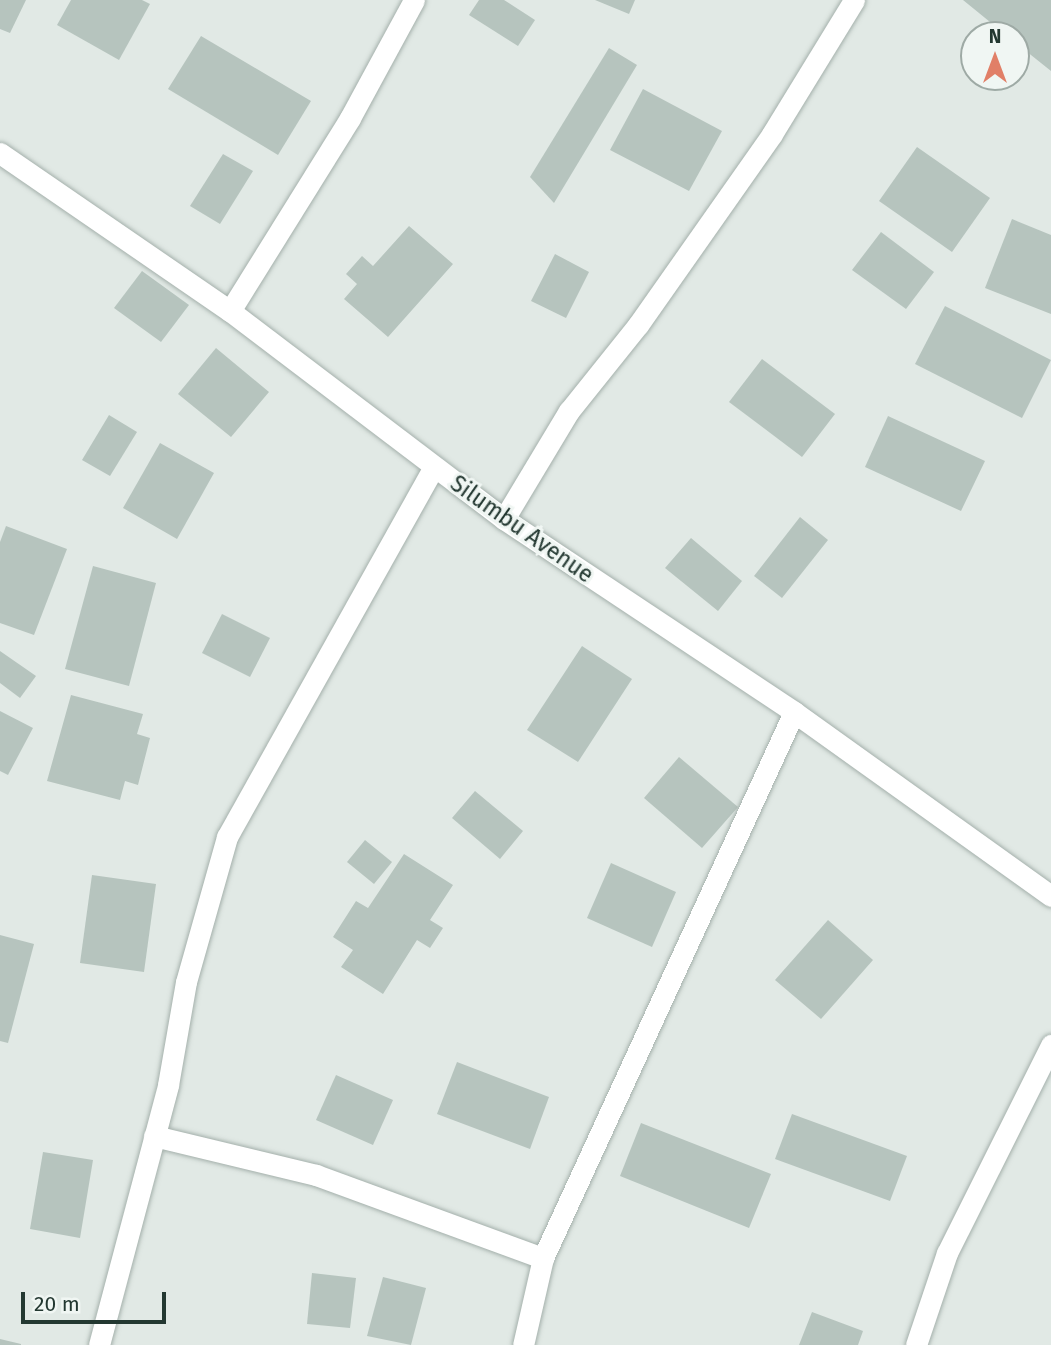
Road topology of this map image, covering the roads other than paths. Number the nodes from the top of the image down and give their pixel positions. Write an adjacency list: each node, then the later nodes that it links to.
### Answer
1 (414, 0): 4 (street)
2 (854, 0): 6 (street)
3 (0, 153): 4 (street, Silumbu Avenue)
4 (230, 311): 5 (street, Silumbu Avenue)
5 (433, 468): 6 (street, Silumbu Avenue); 10 (street)
6 (504, 519): 7 (street, Silumbu Avenue)
7 (794, 712): 8 (street, Silumbu Avenue); 11 (street)
8 (1051, 896)
9 (1051, 1045): 14 (street)
10 (154, 1136): 11 (street); 12 (street)
11 (543, 1258): 13 (street)
12 (99, 1345)
13 (523, 1345)
14 (916, 1345)

